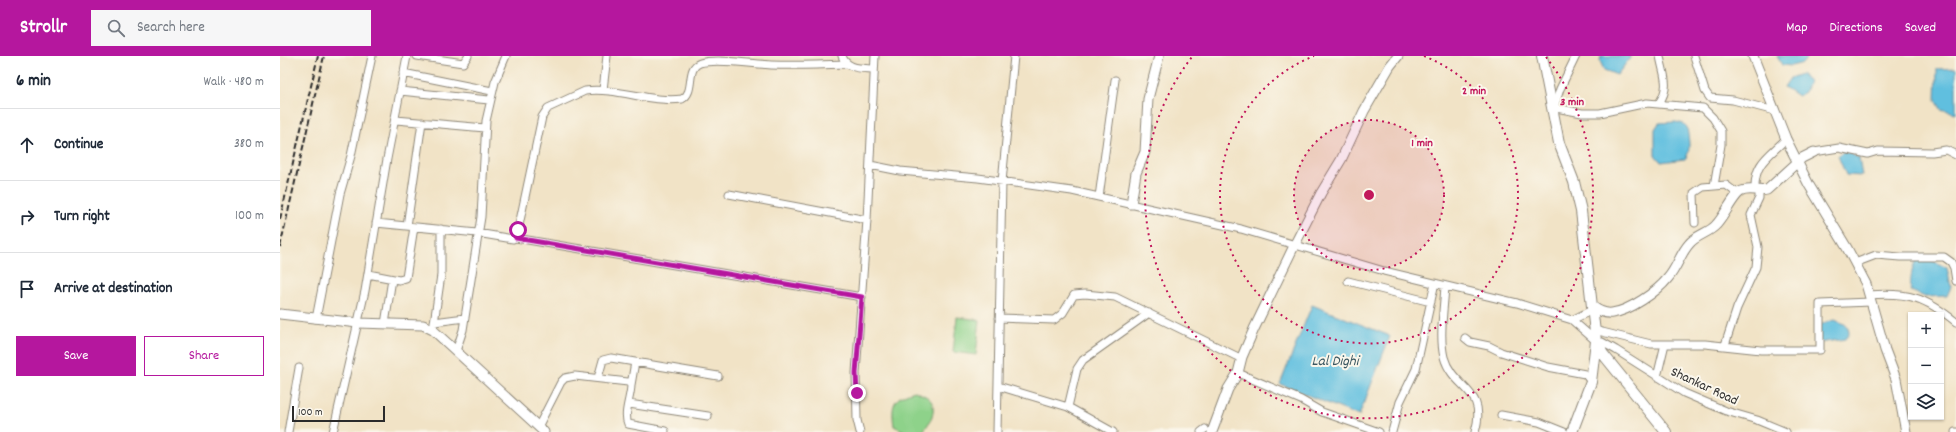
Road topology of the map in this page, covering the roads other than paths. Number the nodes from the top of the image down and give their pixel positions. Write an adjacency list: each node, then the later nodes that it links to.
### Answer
1 (372, 56): 71 (street)
2 (407, 56): 22 (street)
3 (417, 56): 18 (street)
4 (468, 56): 18 (street)
5 (506, 56): 26 (street)
6 (607, 56): 24 (street)
7 (696, 56): 19 (street)
8 (842, 56): 20 (street)
9 (875, 56): 21 (street)
10 (1014, 56): 41 (street)
11 (1159, 56): 47 (street)
12 (1398, 56): 55 (street)
13 (1542, 56): 30 (main road)
14 (1576, 56): 30 (street)
15 (1660, 56): 29 (street)
16 (1694, 56): 27 (street)
17 (1754, 56): 32 (street)
18 (440, 58)
19 (700, 63): 20 (street); 24 (street)
20 (847, 64): 21 (street)
21 (874, 69): 40 (street)
22 (403, 73): 25 (street); 26 (street)
23 (1115, 80): 46 (street)
24 (602, 90): 54 (street)
25 (400, 91): 28 (street); 33 (street)
26 (492, 91): 28 (street)
27 (1713, 99): 31 (street); 32 (street)
28 (489, 100): 35 (street)
29 (1659, 103): 30 (street); 31 (street)
30 (1553, 107): 66 (main road)
31 (1703, 108): 42 (street)
32 (1775, 111): 36 (street)
33 (396, 120): 34 (street); 49 (street)
34 (422, 122): 35 (street); 51 (street)
35 (485, 128): 53 (street)
36 (1786, 139): 39 (street); 43 (street)
37 (1814, 152): 38 (street); 39 (street)
38 (1956, 155)
39 (1798, 163): 43 (street); 56 (street)
40 (870, 165): 41 (street); 48 (street)
41 (1002, 182): 46 (street); 70 (street)
42 (1714, 186): 44 (street); 50 (street)
43 (1757, 191): 44 (street); 81 (street)
44 (1739, 193): 66 (street)
45 (729, 194): 48 (street)
46 (1099, 197): 47 (street)
47 (1131, 204): 55 (street)
48 (867, 220): 63 (street)
49 (376, 223): 51 (street); 57 (street)
50 (1696, 223)
51 (411, 226): 52 (street); 58 (street)
52 (441, 229): 53 (street); 76 (street)
53 (477, 233): 54 (street); 69 (street)
54 (516, 238): 63 (street)
55 (1294, 246): 61 (street); 83 (street)
56 (1855, 264): 60 (street); 64 (street)
57 (368, 274): 58 (street); 74 (street)
58 (392, 279): 75 (street)
59 (1348, 281): 65 (street)
60 (1956, 281)
61 (1445, 286): 72 (street); 107 (street)
62 (1434, 287): 65 (street)
63 (862, 297): 102 (street)
64 (1870, 298): 73 (street); 81 (street); 112 (street)
65 (1431, 302): 106 (street)
66 (1592, 308): 72 (street); 77 (main road)
67 (1149, 313): 70 (street); 83 (street); 94 (street)
68 (280, 314): 71 (street)
69 (465, 318): 76 (street); 82 (street)
70 (999, 318): 92 (street)
71 (316, 319): 74 (street)
72 (1572, 320): 79 (street, Shankar Road)
73 (1956, 322)
74 (358, 324): 75 (street); 101 (street)
75 (385, 324): 76 (street)
76 (434, 326): 82 (street)
77 (1594, 330): 79 (main road); 80 (street)
78 (1465, 338): 90 (street)
79 (1596, 341): 88 (street, Shankar Road); 90 (main road); 110 (main road)
80 (1665, 344): 81 (street); 88 (street)
81 (1725, 345)
82 (456, 351): 97 (street)
83 (1242, 357): 86 (street)
84 (635, 362): 87 (street); 89 (street); 91 (street)
85 (299, 368): 100 (street)
86 (1238, 373): 99 (street); 105 (street)
87 (718, 376)
88 (1657, 377): 111 (street, Shankar Road)
89 (598, 378): 91 (street); 97 (street)
90 (1591, 382): 109 (main road)
91 (631, 385): 93 (street)
92 (998, 386): 94 (street); 103 (street)
93 (629, 404): 96 (street); 98 (street)
94 (1068, 407): 104 (street)
95 (1501, 414): 108 (street)
96 (708, 416)
97 (541, 429)
98 (665, 431)
99 (1206, 431)
100 (288, 432)
101 (333, 432)
102 (860, 432)
103 (997, 432)
104 (1113, 432)
105 (1379, 432)
106 (1392, 432)
107 (1476, 432)
108 (1564, 432)
109 (1572, 432)
110 (1666, 432)
111 (1786, 432)
112 (1906, 432)

